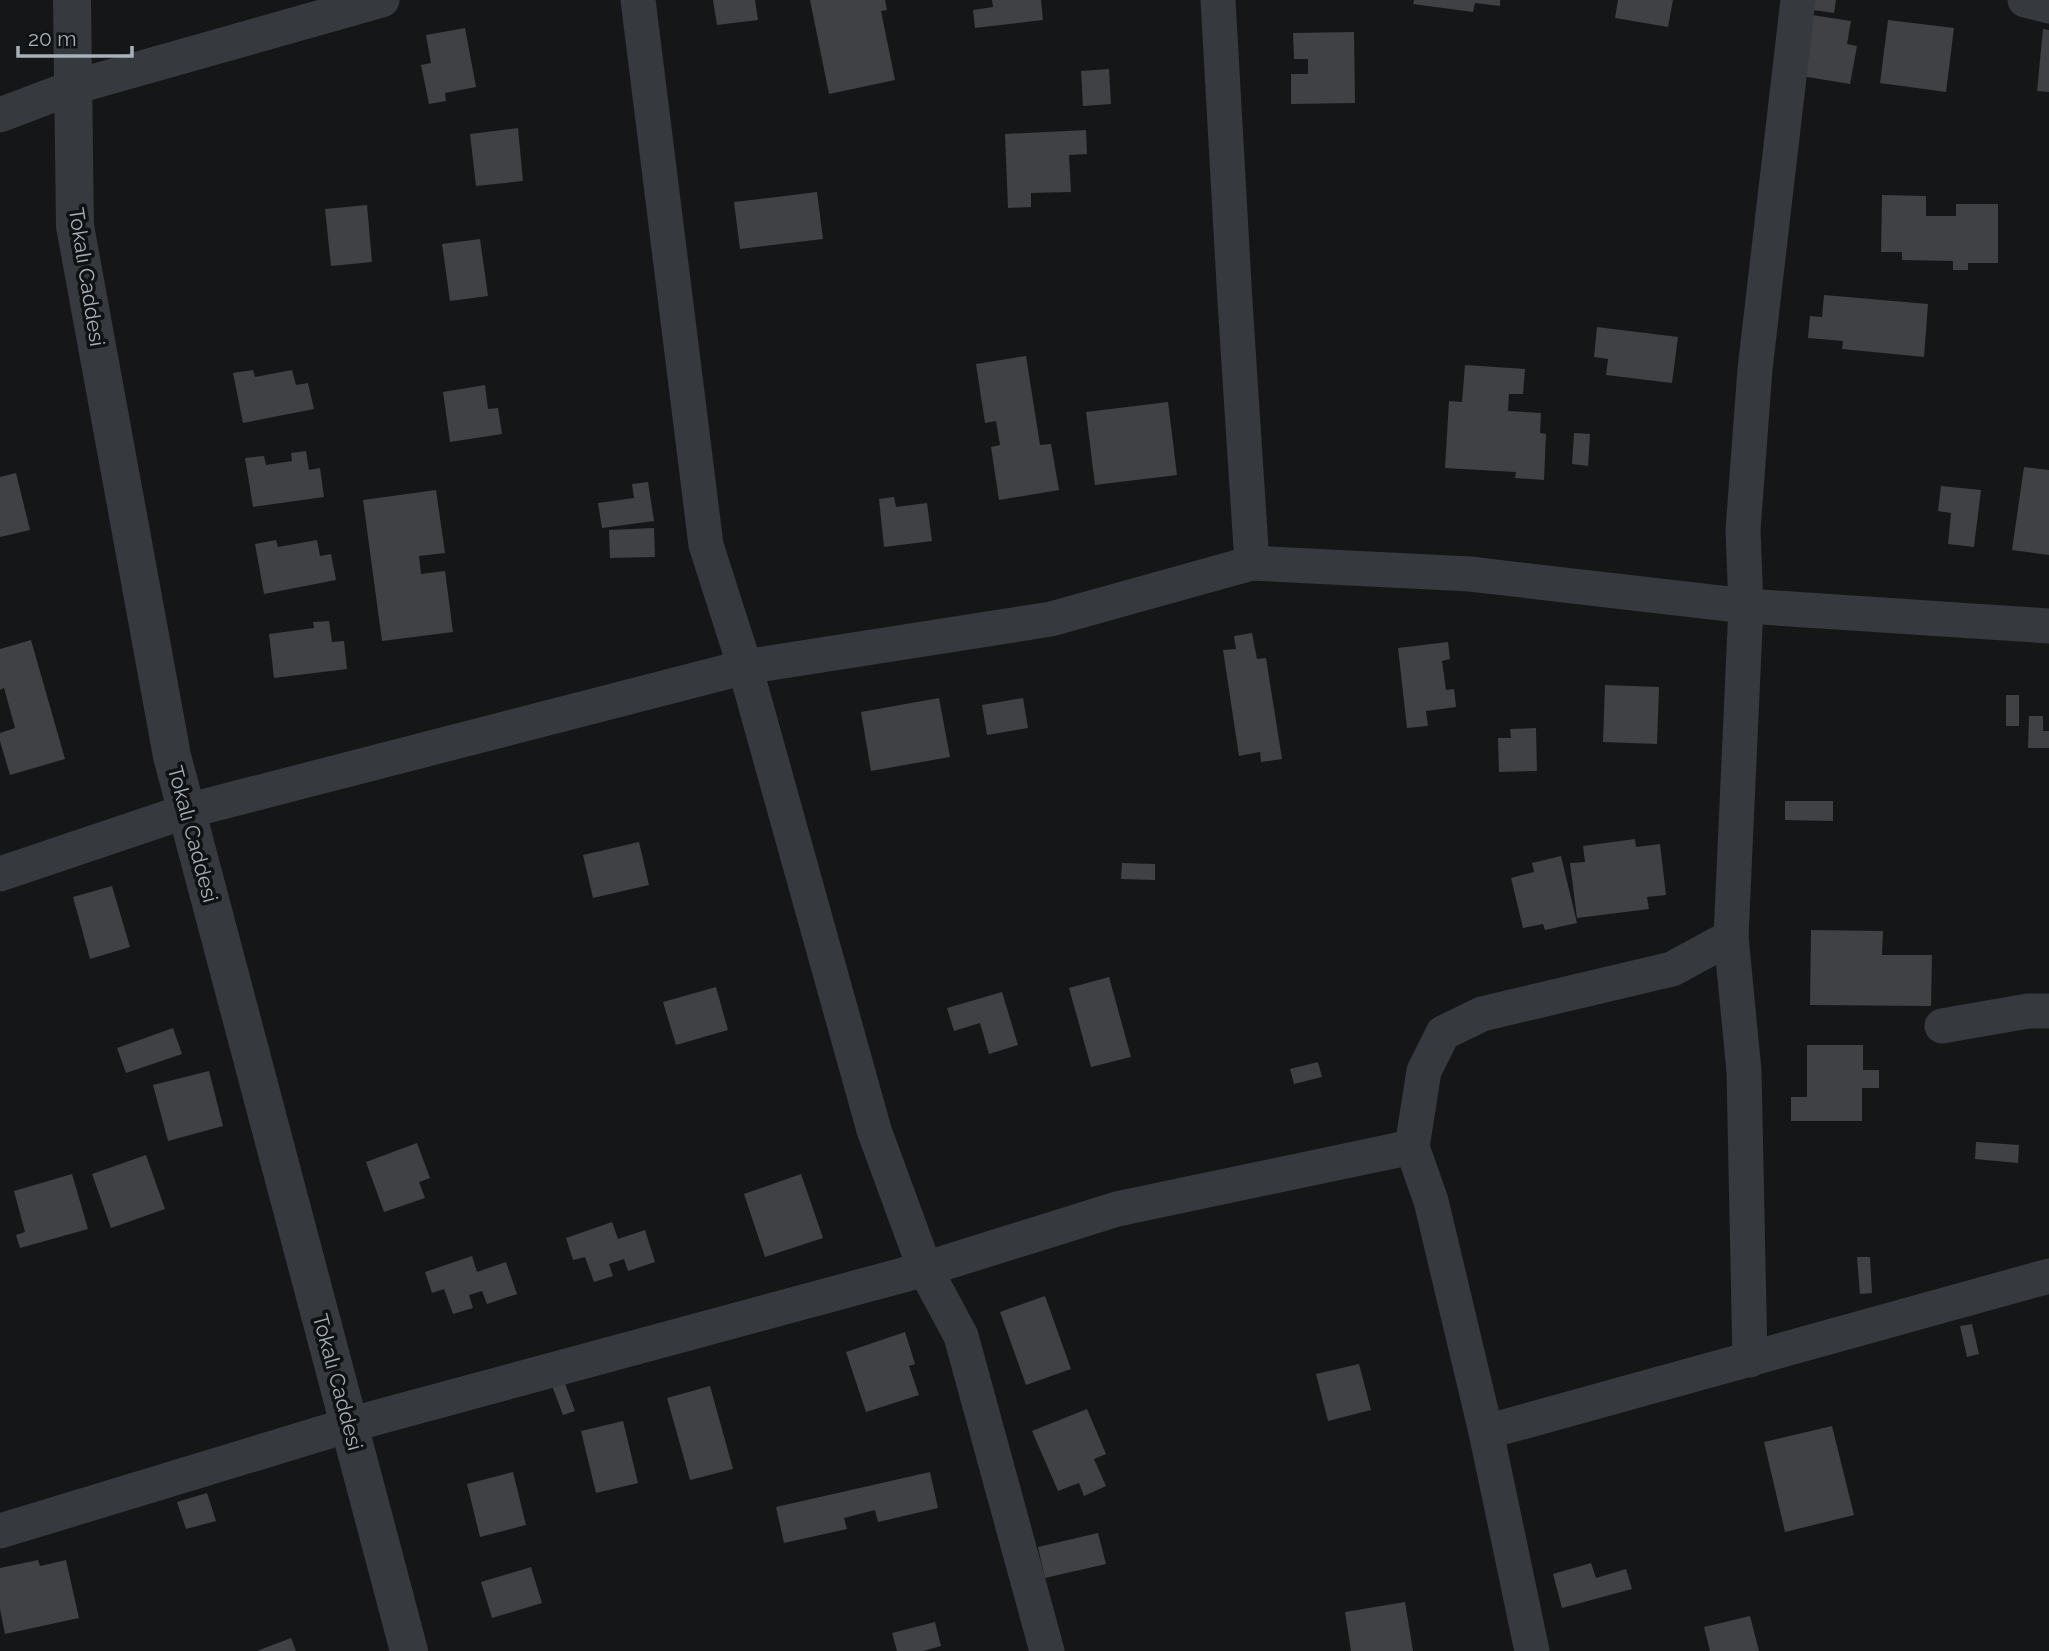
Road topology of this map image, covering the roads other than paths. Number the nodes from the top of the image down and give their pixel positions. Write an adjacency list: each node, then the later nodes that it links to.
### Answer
1 (72, 0): 8 (street, Tokalı Caddesi)
2 (382, 0): 8 (street)
3 (638, 0): 13 (street)
4 (1218, 0): 10 (street)
5 (1798, 0): 11 (street)
6 (2025, 0): 7 (street)
7 (2049, 6)
8 (74, 87): 9 (street); 14 (street, Tokalı Caddesi)
9 (0, 115)
10 (1252, 563): 11 (street); 13 (street)
11 (1746, 606): 12 (street); 16 (street)
12 (2049, 626)
13 (745, 667): 14 (street); 20 (street)
14 (187, 811): 15 (street); 23 (street, Tokalı Caddesi)
15 (0, 874)
16 (1731, 937): 19 (street); 22 (street)
17 (2049, 1011): 18 (street)
18 (1942, 1026)
19 (1412, 1147): 20 (street); 24 (street)
20 (925, 1269): 23 (street); 27 (street)
21 (2049, 1276): 22 (street)
22 (1750, 1360): 24 (street)
23 (349, 1425): 25 (street); 26 (street, Tokalı Caddesi)
24 (1486, 1432): 28 (street)
25 (0, 1531)
26 (409, 1651)
27 (1047, 1651)
28 (1532, 1651)

